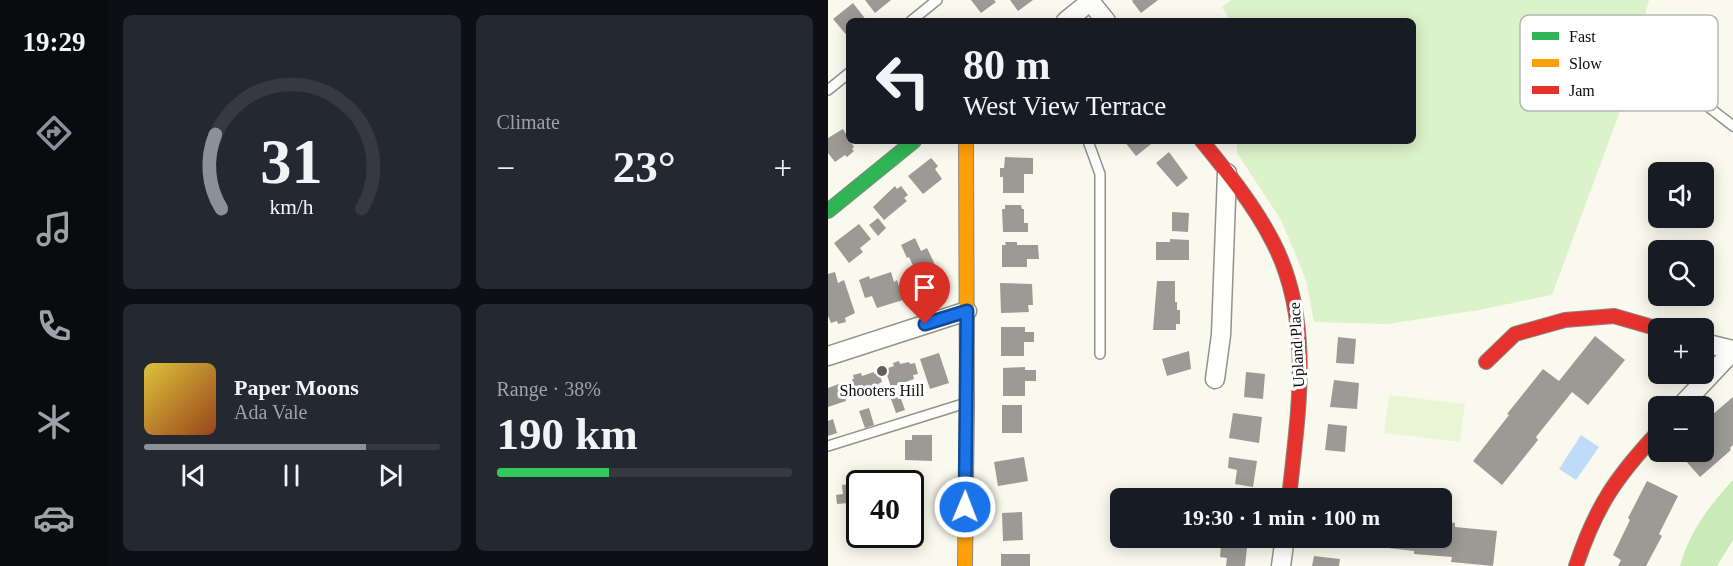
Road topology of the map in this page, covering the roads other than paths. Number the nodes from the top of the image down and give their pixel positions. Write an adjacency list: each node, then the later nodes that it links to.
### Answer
1 (937, 0): 3 (lane)
2 (1091, 0): 4 (street); 5 (street)
3 (915, 18)
4 (1070, 18)
5 (1104, 18)
6 (846, 75): 7 (lane)
7 (828, 90)
8 (1714, 111): 9 (lane)
9 (1733, 126)
10 (910, 144): 15 (street)
11 (966, 144): 16 (street)
12 (1089, 144): 20 (lane)
13 (1204, 144): 14 (street, Upland Place)
14 (1227, 172): 23 (street); 28 (street, Upland Place)
15 (828, 211)
16 (967, 311): 21 (street); 25 (street)
17 (1648, 325): 22 (street)
18 (1714, 345): 19 (street)
19 (1733, 350): 24 (street)
20 (1100, 354)
21 (828, 356)
22 (1486, 362)
23 (1215, 379)
24 (1690, 396)
25 (967, 403): 27 (lane); 30 (street)
26 (1648, 443): 32 (street)
27 (828, 446)
28 (1290, 488)
29 (1283, 548): 31 (street)
30 (965, 566)
31 (1281, 566)
32 (1576, 566)

